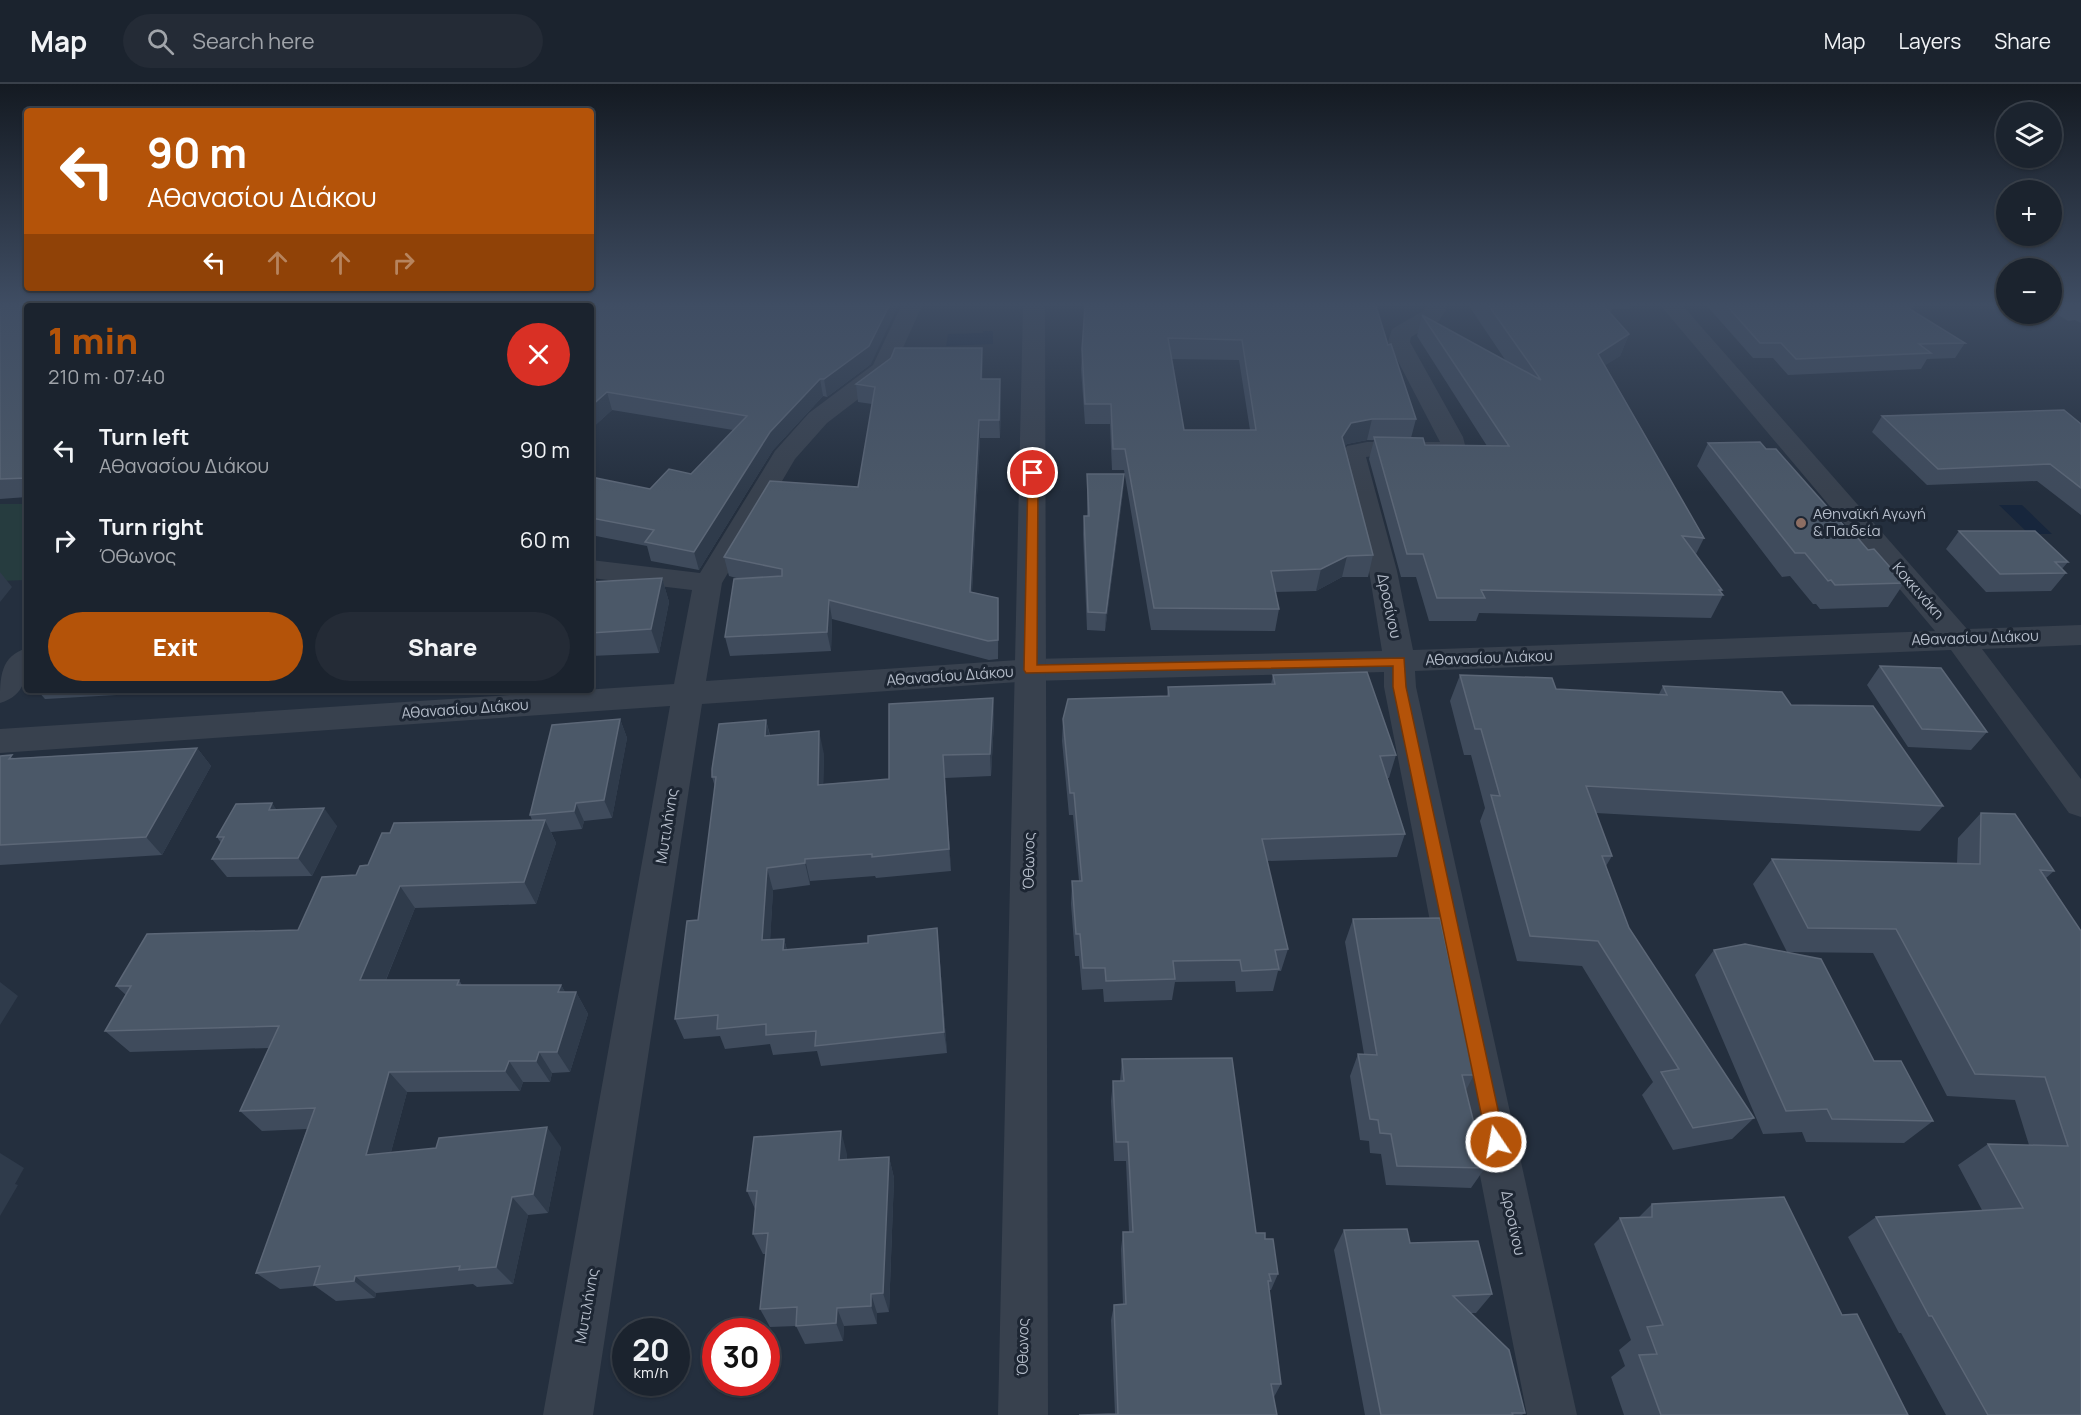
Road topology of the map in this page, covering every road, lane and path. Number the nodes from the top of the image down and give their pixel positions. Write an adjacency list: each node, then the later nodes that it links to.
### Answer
1 (884, 368): 6 (street, Μυτιλήνης)
2 (1033, 368): 11 (street, Όθωνος)
3 (1414, 368): 9 (street, Δροσίνου)
4 (1725, 368): 8 (street, Κοκκινάκη)
5 (594, 569): 6 (street)
6 (708, 583): 13 (street, Μυτιλήνης)
7 (2081, 635): 8 (street, Αθανασίου Διάκου)
8 (1959, 639): 9 (street, Αθανασίου Διάκου); 15 (street, Κοκκινάκη)
9 (1400, 661): 11 (street, Αθανασίου Διάκου); 18 (street, Δροσίνου)
10 (24, 662): 12 (street)
11 (1031, 670): 13 (street, Αθανασίου Διάκου); 17 (street, Όθωνος)
12 (0, 692)
13 (689, 694): 14 (street, Αθανασίου Διάκου); 16 (street, Μυτιλήνης)
14 (0, 741)
15 (2081, 804)
16 (568, 1415)
17 (1023, 1415)
18 (1552, 1415)

